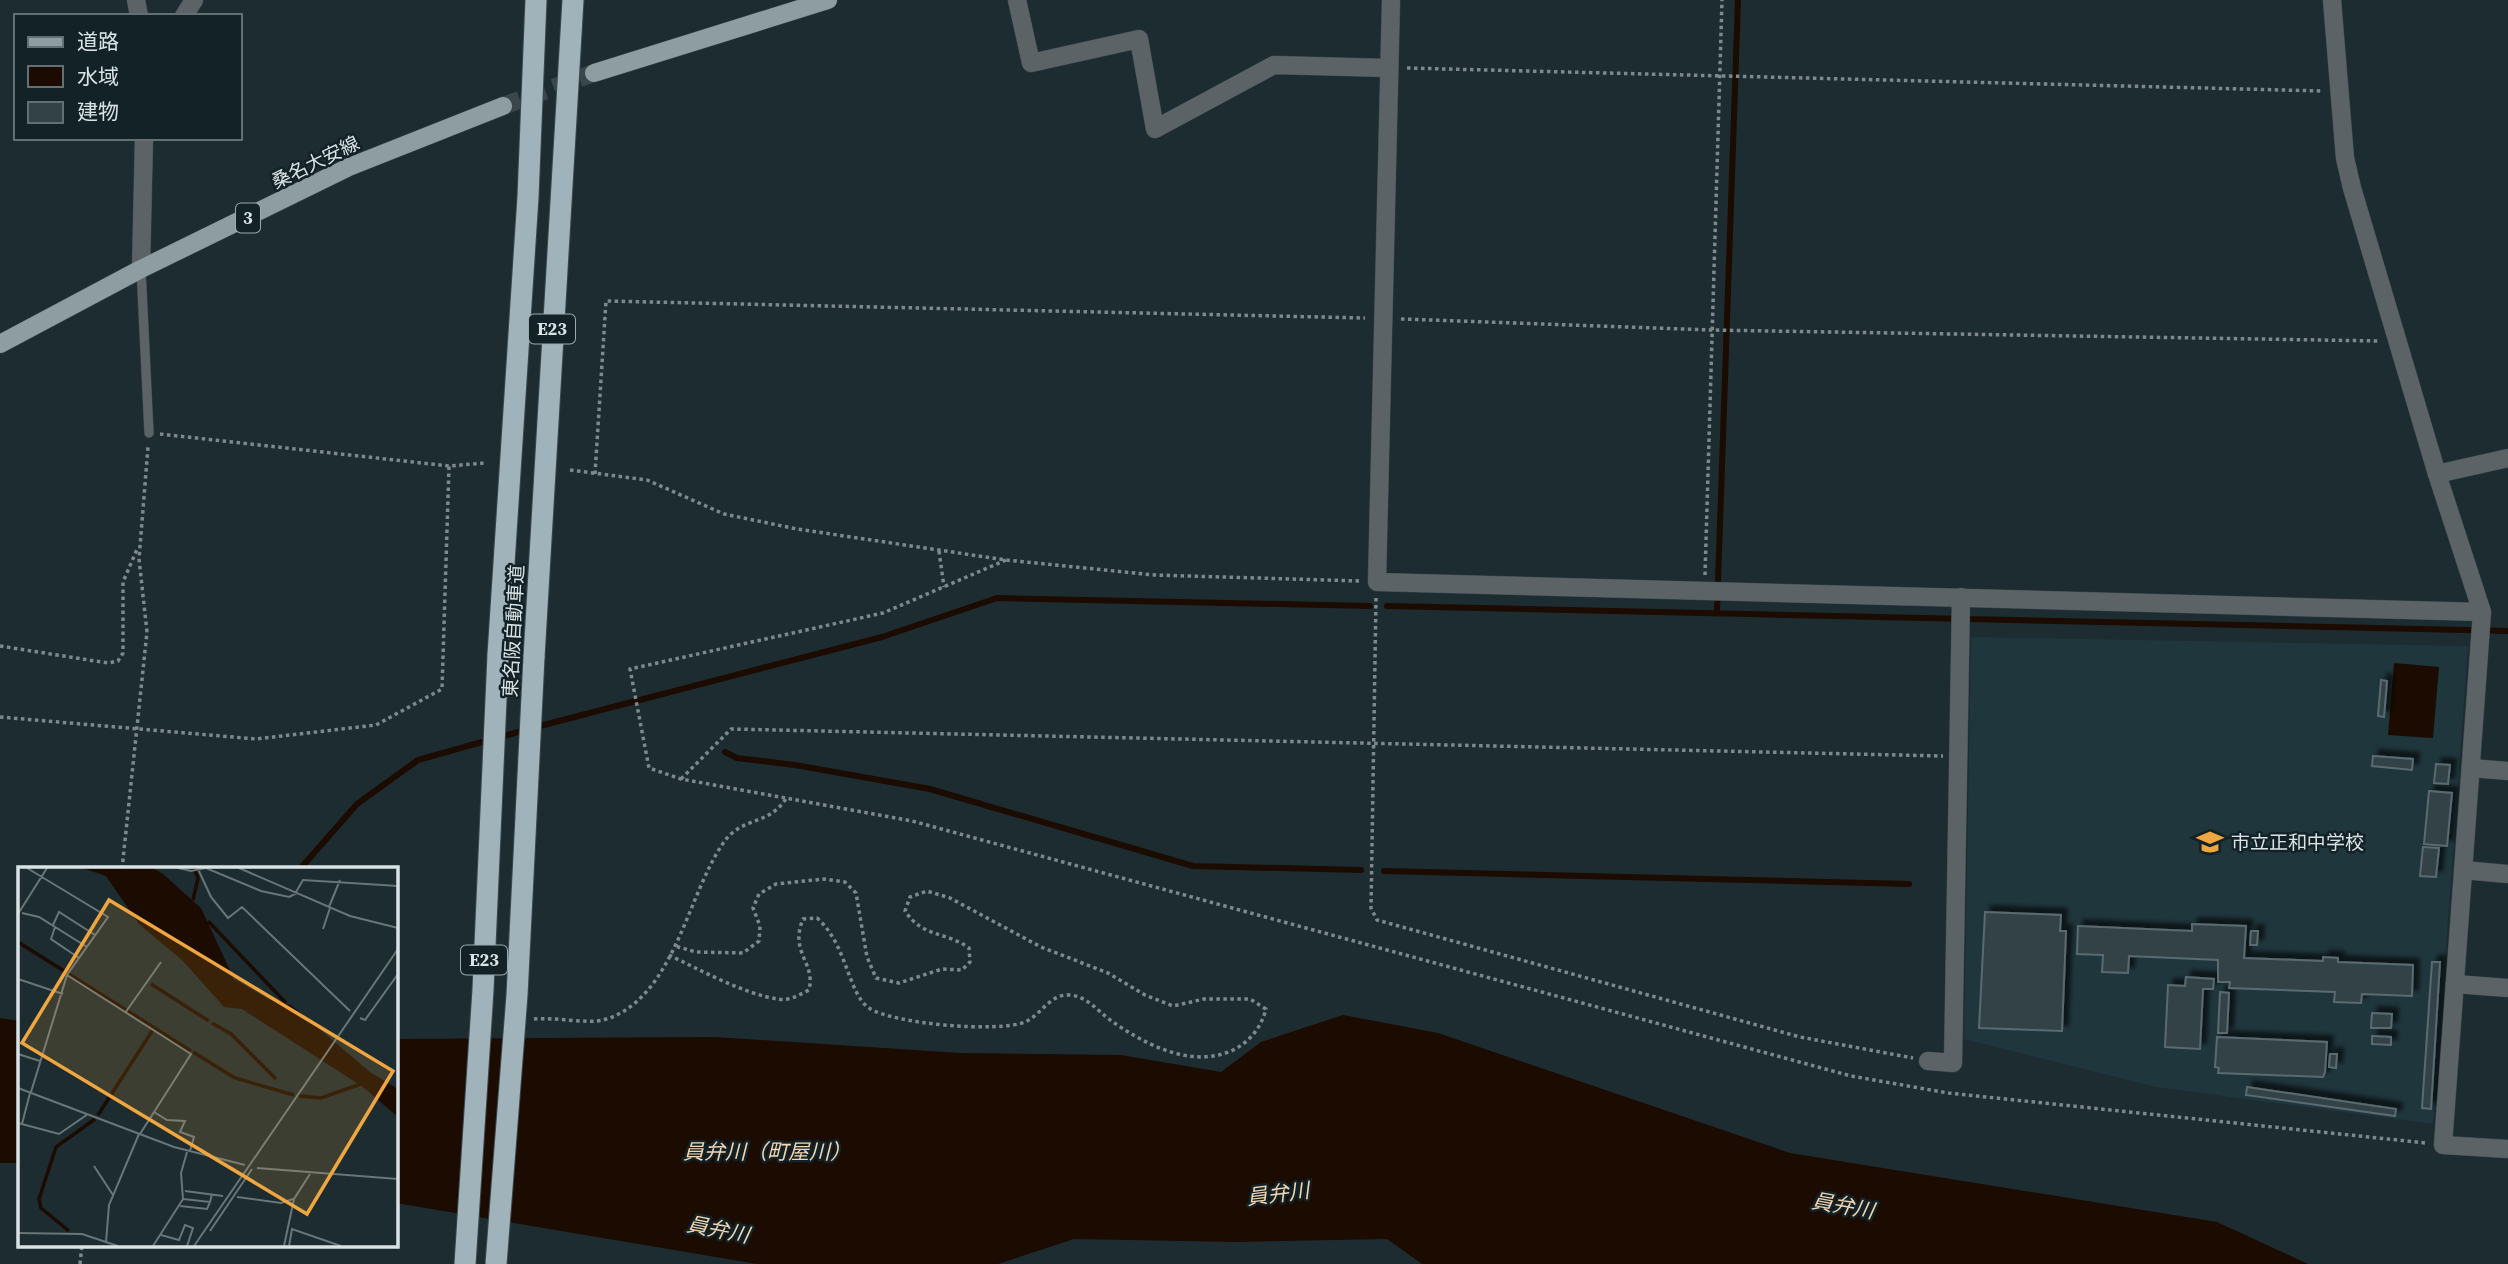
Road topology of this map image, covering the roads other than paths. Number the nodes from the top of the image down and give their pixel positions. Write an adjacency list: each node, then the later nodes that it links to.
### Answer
1 (536, 0): 26 (highway, 東名阪自動車道 / E23, bridge)
2 (573, 0): 27 (highway, 東名阪自動車道 / E23, bridge)
3 (828, 0): 8 (main road)
4 (1017, 0): 7 (street)
5 (1391, 0): 7 (street)
6 (2332, 0): 15 (street)
7 (1388, 68): 16 (street)
8 (594, 73)
9 (503, 106): 11 (main road, 桑名大安線 / 3)
10 (144, 140): 11 (street)
11 (141, 269): 12 (main road, 桑名大安線 / 3); 13 (lane)
12 (0, 344)
13 (149, 433)
14 (2508, 458): 15 (street)
15 (2437, 474): 17 (street)
16 (1961, 602): 17 (street); 24 (street)
17 (2482, 616): 18 (street)
18 (2471, 768): 19 (street); 20 (street)
19 (2508, 771)
20 (2463, 870): 21 (street); 22 (street)
21 (2508, 874)
22 (2455, 984): 23 (street); 25 (street)
23 (2508, 988)
24 (1928, 1061)
25 (2508, 1149)
26 (465, 1264)
27 (496, 1264)

